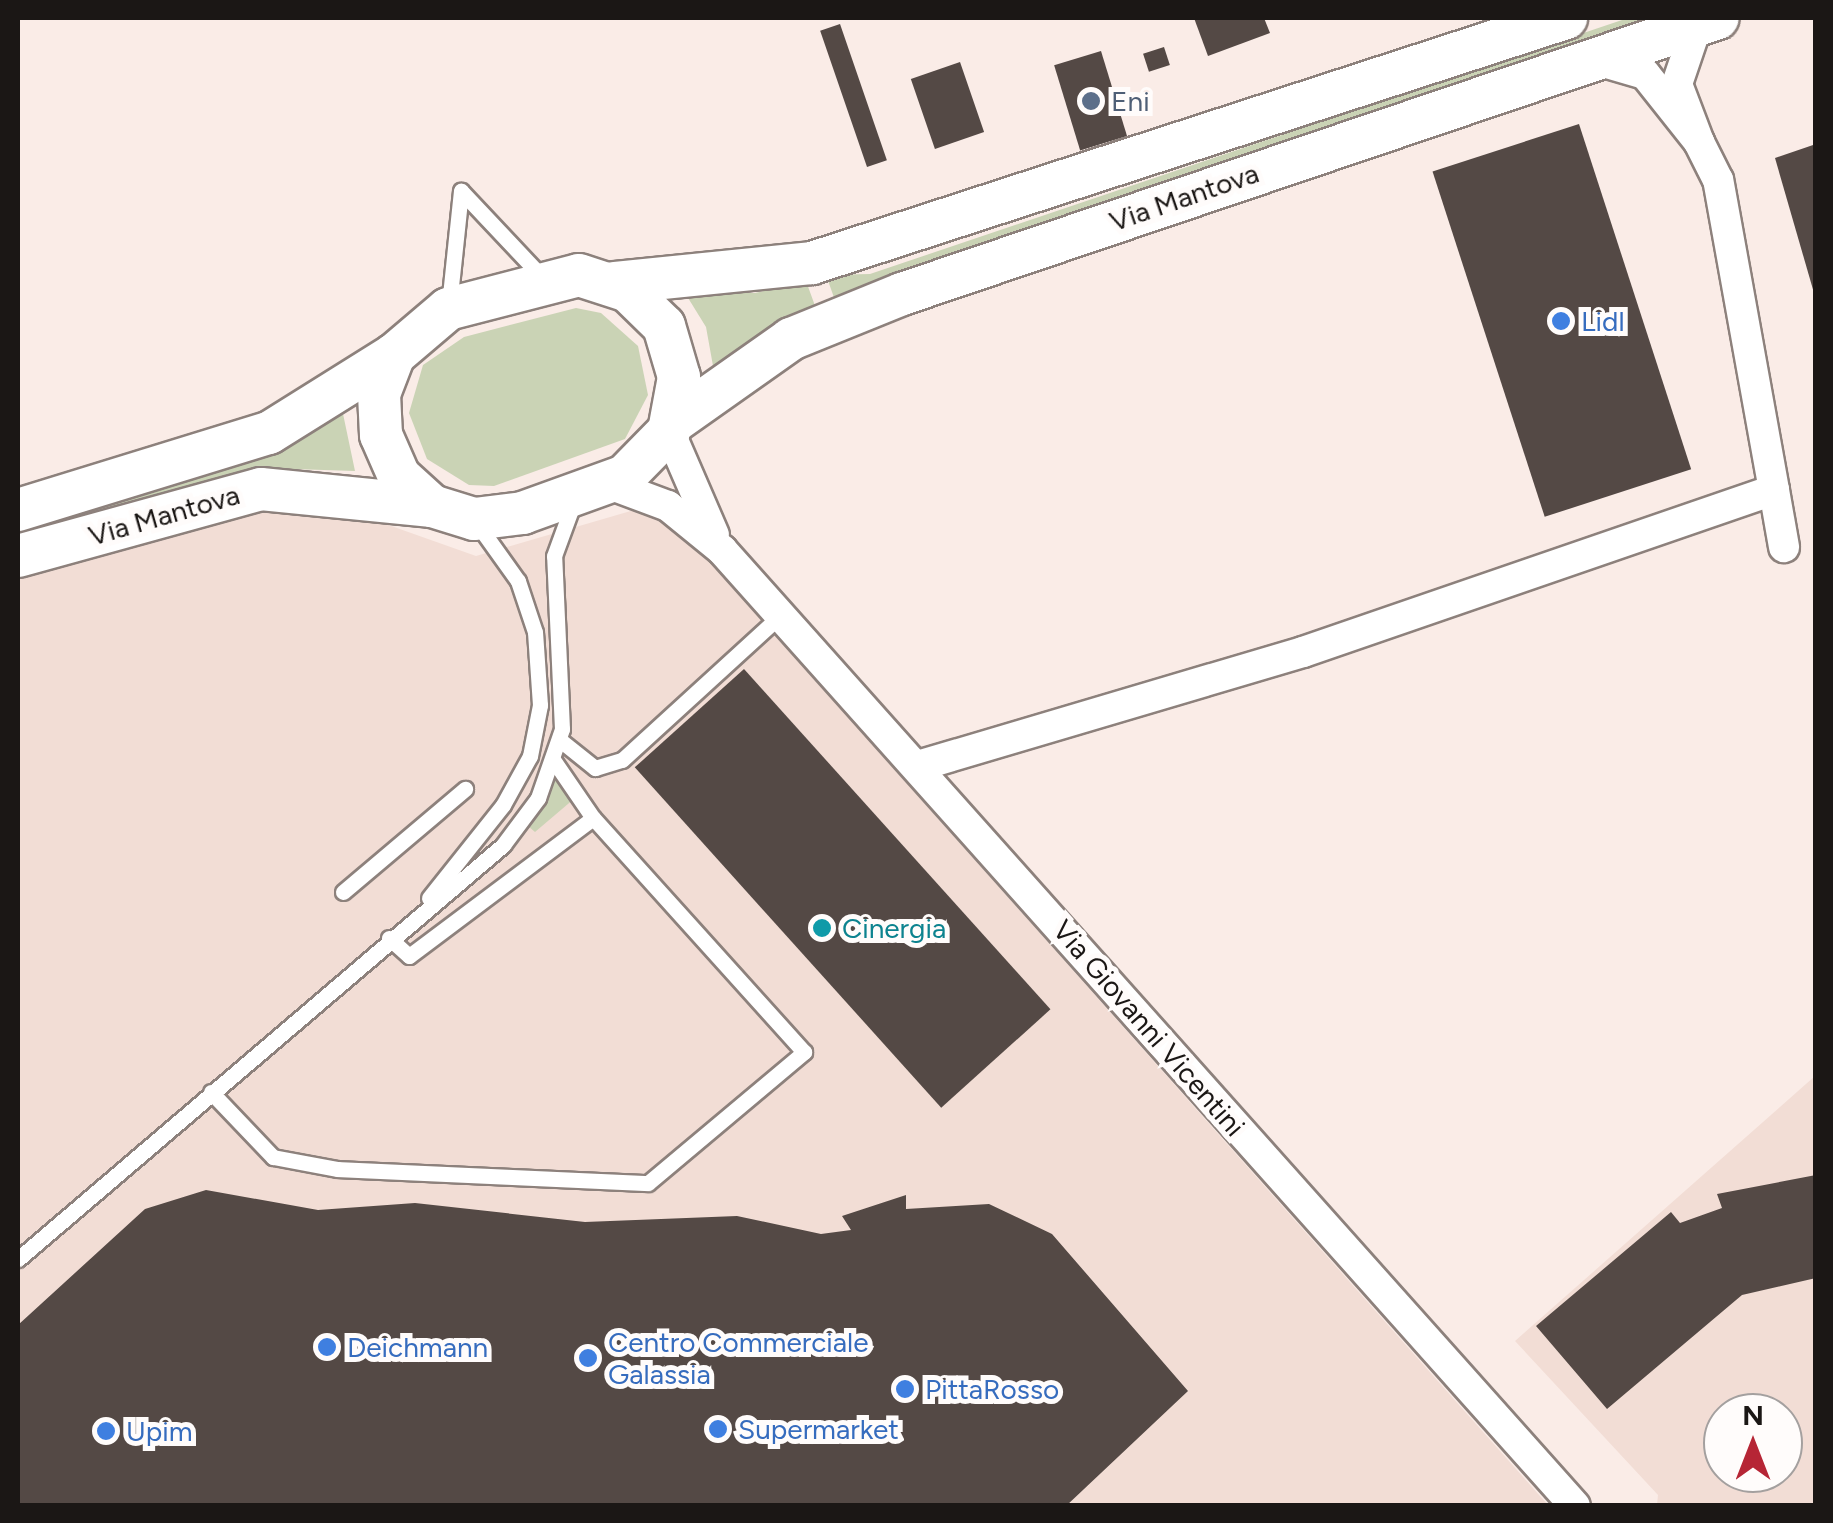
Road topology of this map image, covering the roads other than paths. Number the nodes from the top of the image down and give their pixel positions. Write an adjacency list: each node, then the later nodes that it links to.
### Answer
1 (1566, 18): 6 (main road, Via Mantova)
2 (1707, 21): 3 (main road, Via Mantova); 4 (street)
3 (1594, 59): 4 (street); 9 (main road, Via Mantova)
4 (1699, 142): 11 (street)
5 (543, 278): 6 (main road, Via Mantova); 7 (main road, Via Mantova); 7 (lane)
6 (614, 283): 9 (main road)
7 (448, 309): 8 (main road, Via Mantova)
8 (394, 355): 12 (main road, Via Mantova); 13 (main road, Via Mantova)
9 (671, 427): 10 (main road, Via Mantova); 16 (street, Via Giovanni Vicentini)
10 (592, 490): 14 (main road, Via Mantova); 16 (street, Via Giovanni Vicentini); 19 (lane)
11 (1774, 490): 15 (street); 21 (street)
12 (432, 506): 14 (main road, Via Mantova); 17 (main road, Via Mantova)
13 (18, 510)
14 (474, 519): 25 (lane)
15 (1784, 546)
16 (722, 550): 18 (street, Via Giovanni Vicentini)
17 (18, 556)
18 (782, 615): 19 (lane); 21 (street, Via Giovanni Vicentini)
19 (560, 740): 20 (lane)
20 (554, 761): 23 (lane); 25 (lane)
21 (918, 766): 29 (street, Via Giovanni Vicentini)
22 (466, 790): 24 (lane)
23 (593, 818): 26 (lane); 27 (lane)
24 (343, 892)
25 (414, 916): 26 (lane)
26 (390, 938): 27 (lane)
27 (211, 1092): 28 (lane)
28 (18, 1259)
29 (1576, 1506)

